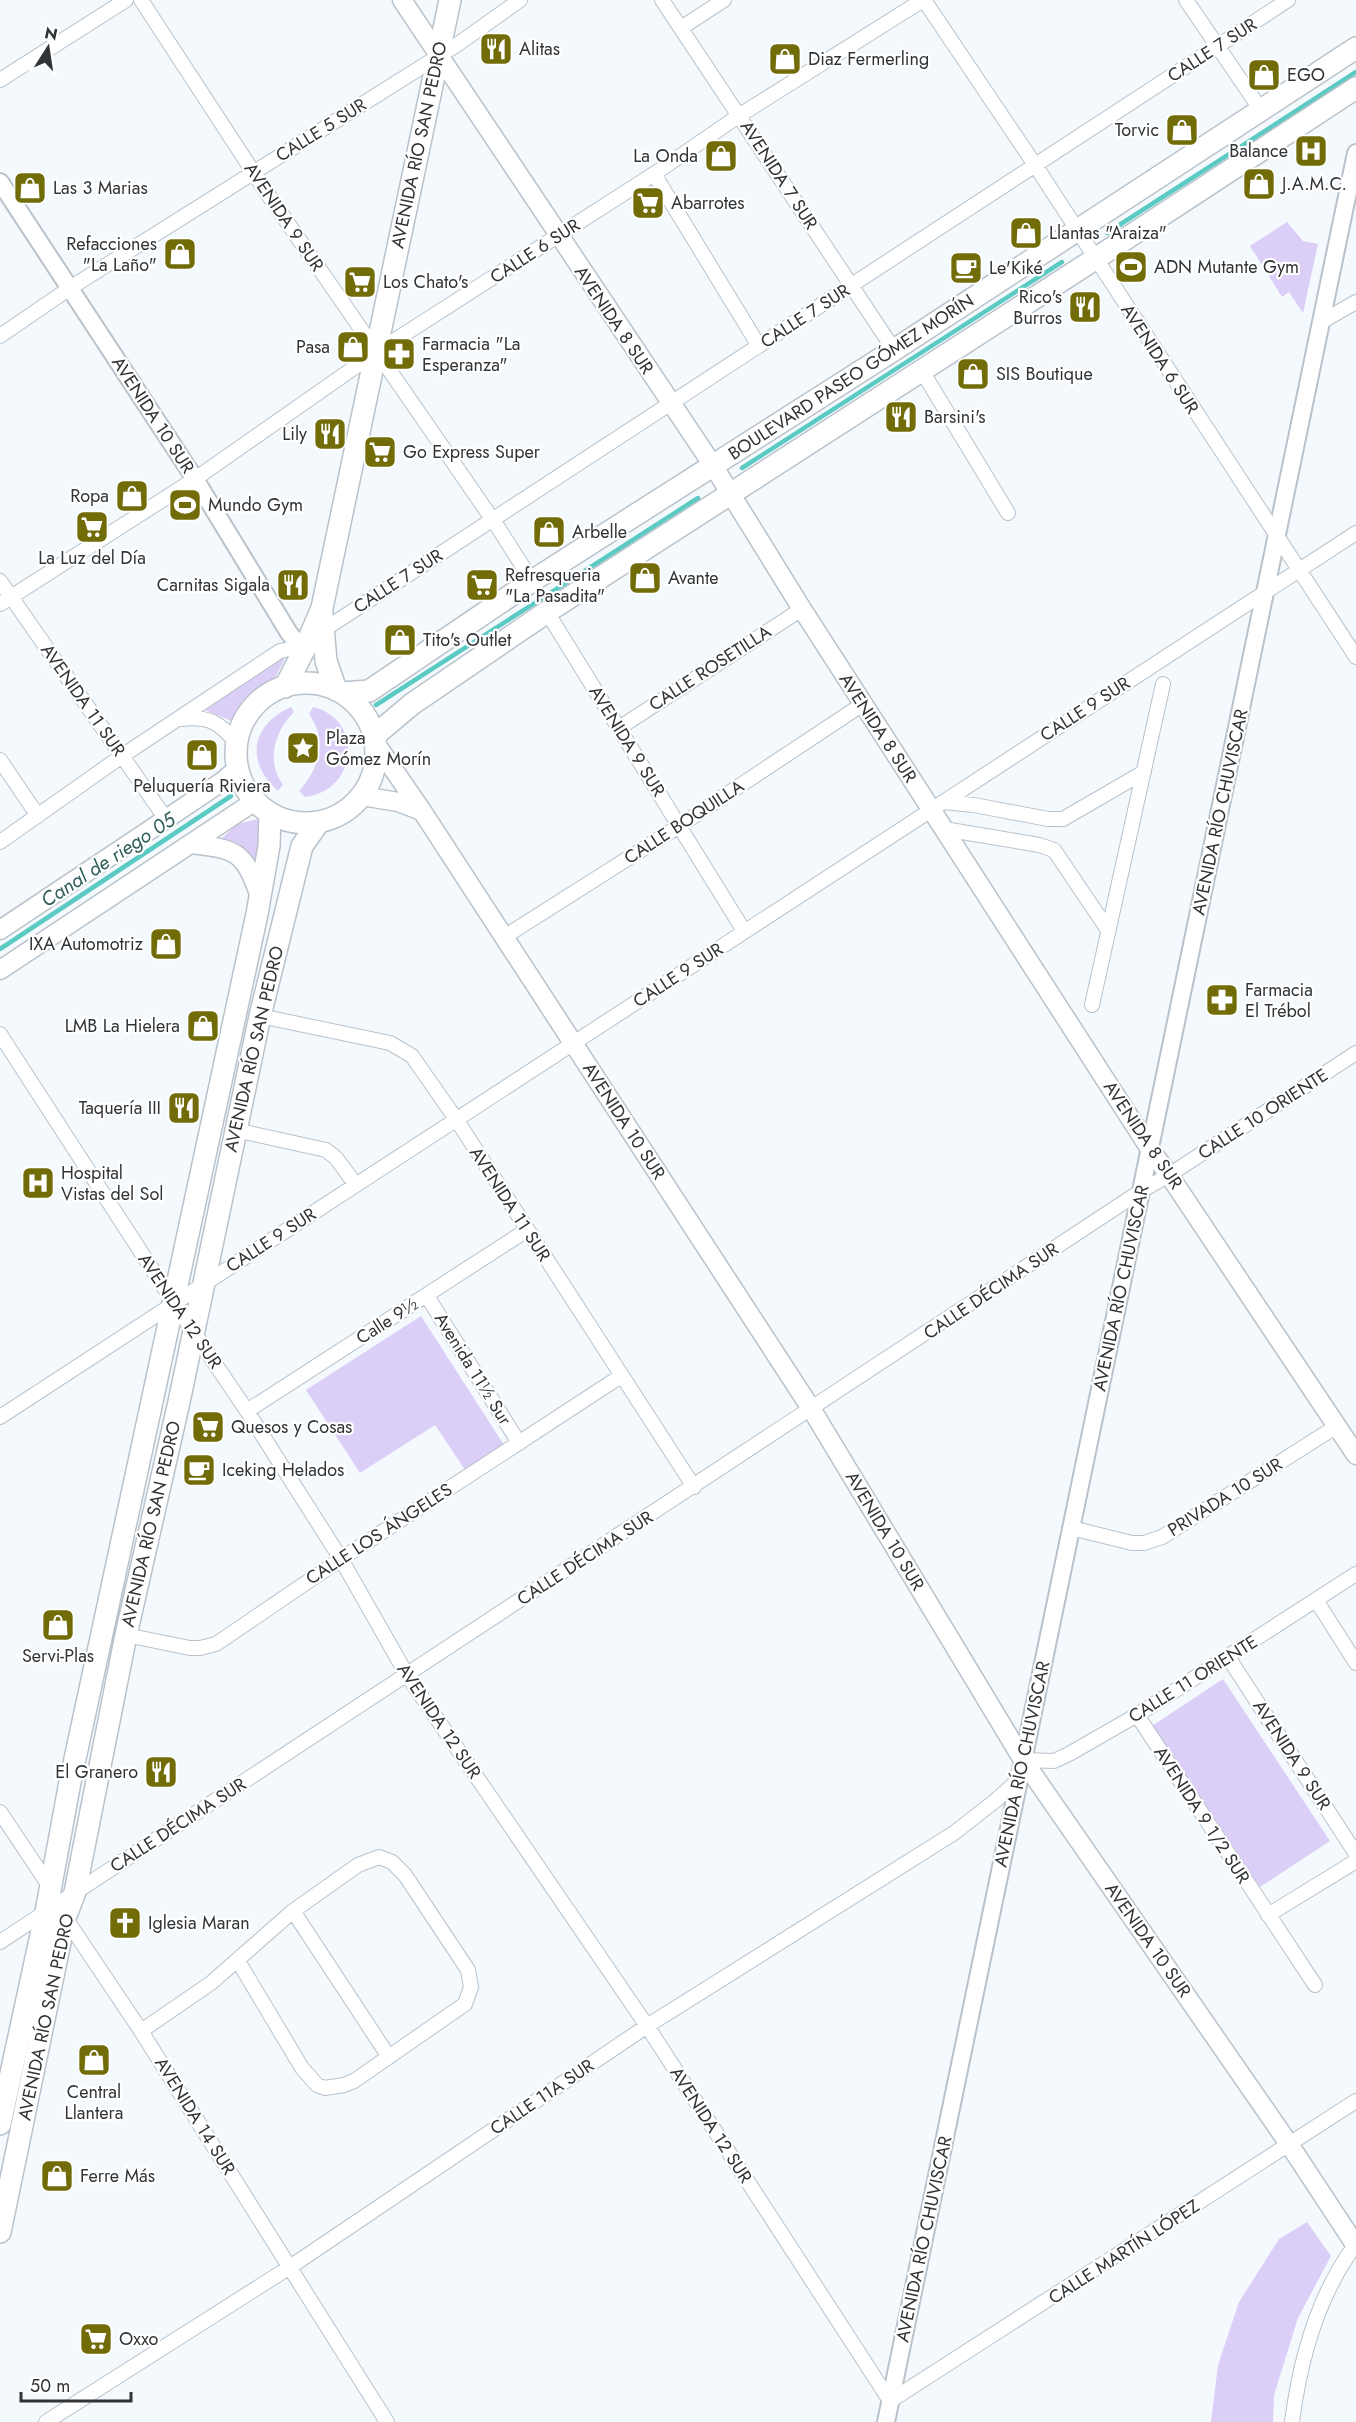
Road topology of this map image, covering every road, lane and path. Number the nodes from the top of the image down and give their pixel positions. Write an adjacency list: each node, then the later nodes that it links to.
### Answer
1 (126, 0): 15 (street)
2 (141, 0): 21 (street, AVENIDA 9 SUR)
3 (402, 0): 14 (main road, AVENIDA 8 SUR)
4 (450, 0): 14 (main road, AVENIDA RÍO SAN PEDRO)
5 (520, 0): 14 (street, CALLE 5 SUR)
6 (662, 0): 11 (street, AVENIDA 7 SUR)
7 (724, 0): 11 (street)
8 (923, 0): 18 (street, CALLE 6 SUR); 20 (street, AVENIDA 6 SUR)
9 (1186, 0): 12 (street)
10 (1288, 0): 12 (street, CALLE 7 SUR)
11 (681, 28): 18 (street, AVENIDA 7 SUR)
12 (1218, 46): 17 (street); 20 (street, CALLE 7 SUR)
13 (1356, 48): 17 (main road, BOULEVARD PASEO GÓMEZ MORÍN)
14 (438, 56): 21 (street, CALLE 5 SUR); 25 (main road, AVENIDA 8 SUR); 34 (main road, AVENIDA RÍO SAN PEDRO)
15 (0, 80)
16 (1356, 88): 26 (main road, BOULEVARD PASEO GÓMEZ MORÍN)
17 (1261, 110): 24 (main road, BOULEVARD PASEO GÓMEZ MORÍN)
18 (740, 115): 22 (street, CALLE 6 SUR); 27 (street, AVENIDA 7 SUR)
19 (1356, 153): 30 (street, AVENIDA RÍO CHUVISCAR)
20 (1035, 165): 24 (street, AVENIDA 6 SUR); 27 (street, CALLE 7 SUR)
21 (254, 173): 28 (street, CALLE 5 SUR); 34 (street, AVENIDA 9 SUR)
22 (654, 174): 25 (street, CALLE 6 SUR); 32 (street)
23 (0, 182): 28 (street, AVENIDA 10 SUR)
24 (1076, 230): 26 (street, AVENIDA 6 SUR); 33 (main road, BOULEVARD PASEO GÓMEZ MORÍN)
25 (558, 236): 34 (street, CALLE 6 SUR); 36 (main road, AVENIDA 8 SUR)
26 (1095, 259): 35 (main road, BOULEVARD PASEO GÓMEZ MORÍN); 43 (street, AVENIDA 6 SUR)
27 (851, 285): 32 (street, CALLE 7 SUR); 33 (street, AVENIDA 7 SUR)
28 (70, 288): 31 (street, CALLE 5 SUR); 38 (street, AVENIDA 10 SUR)
29 (1356, 302): 30 (street)
30 (1321, 322): 43 (street, AVENIDA RÍO CHUVISCAR)
31 (0, 336)
32 (759, 346): 36 (street, CALLE 7 SUR)
33 (894, 350): 37 (main road, BOULEVARD PASEO GÓMEZ MORÍN)
34 (375, 353): 38 (street, CALLE 6 SUR); 41 (street, AVENIDA 9 SUR); 49 (main road, AVENIDA RÍO SAN PEDRO)
35 (922, 371): 39 (main road, BOULEVARD PASEO GÓMEZ MORÍN); 40 (street)
36 (670, 404): 37 (main road, AVENIDA 8 SUR); 41 (street, CALLE 7 SUR)
37 (714, 467): 39 (main road, AVENIDA 8 SUR); 46 (main road, BOULEVARD PASEO GÓMEZ MORÍN)
38 (195, 479): 48 (street, CALLE 6 SUR); 53 (street, AVENIDA 10 SUR)
39 (731, 493): 50 (main road, AVENIDA 8 SUR); 51 (main road, BOULEVARD PASEO GÓMEZ MORÍN)
40 (1008, 513)
41 (493, 520): 46 (street, AVENIDA 9 SUR); 52 (street, CALLE 7 SUR)
42 (1356, 533): 44 (street, CALLE 9 SUR)
43 (1277, 536): 44 (street, AVENIDA 6 SUR); 47 (street, AVENIDA RÍO CHUVISCAR)
44 (1299, 570): 47 (street, CALLE 9 SUR); 54 (street, AVENIDA 6 SUR)
45 (0, 581): 48 (street, AVENIDA 11 SUR)
46 (532, 581): 57 (main road, BOULEVARD PASEO GÓMEZ MORÍN)
47 (1265, 592): 68 (street, CALLE 9 SUR); 91 (street, AVENIDA RÍO CHUVISCAR)
48 (5, 601): 63 (street, AVENIDA 11 SUR)
49 (322, 608): 52 (main road, AVENIDA RÍO SAN PEDRO); 53 (main road, AVENIDA RÍO SAN PEDRO)
50 (802, 609): 58 (main road, AVENIDA 8 SUR); 60 (street, CALLE ROSETILLA)
51 (547, 612): 60 (street, AVENIDA 9 SUR); 61 (main road, BOULEVARD PASEO GÓMEZ MORÍN)
52 (322, 631): 57 (main road, AVENIDA RÍO SAN PEDRO)
53 (304, 650): 56 (main road, AVENIDA RÍO SAN PEDRO); 59 (street)
54 (1356, 657)
55 (1163, 684): 66 (street)
56 (285, 687): 57 (main road); 62 (main road)
57 (339, 692): 61 (main road, AVENIDA RÍO SAN PEDRO)
58 (863, 704): 68 (main road, AVENIDA 8 SUR); 74 (street, CALLE BOQUILLA)
59 (179, 719): 62 (street); 63 (street)
60 (619, 728): 74 (street, AVENIDA 9 SUR)
61 (375, 740): 67 (main road); 70 (main road, AVENIDA 10 SUR)
62 (237, 744): 65 (main road)
63 (122, 756): 71 (street); 72 (street, AVENIDA 11 SUR)
64 (0, 760): 71 (street)
65 (238, 768): 69 (main road); 72 (main road)
66 (1144, 772): 68 (street); 80 (street)
67 (362, 796): 70 (main road); 73 (main road)
68 (937, 806): 75 (main road, AVENIDA 8 SUR); 81 (street, CALLE 9 SUR)
69 (263, 807): 73 (main road); 77 (main road); 78 (main road, AVENIDA RÍO SAN PEDRO)
70 (422, 811): 82 (main road, AVENIDA 10 SUR)
71 (38, 816): 76 (street)
72 (166, 819): 79 (main road)
73 (318, 822): 85 (main road, AVENIDA RÍO SAN PEDRO)
74 (679, 826): 81 (street, AVENIDA 9 SUR); 82 (street, CALLE BOQUILLA)
75 (944, 829): 80 (street); 91 (main road, AVENIDA 8 SUR)
76 (0, 842)
77 (190, 844): 78 (main road); 83 (main road)
78 (260, 897): 98 (main road, AVENIDA RÍO SAN PEDRO)
79 (0, 930)
80 (1108, 930): 84 (street)
81 (744, 931): 87 (street, CALLE 9 SUR)
82 (504, 937): 87 (main road, AVENIDA 10 SUR)
83 (0, 970)
84 (1092, 1005)
85 (260, 1016): 89 (street, AVENIDA 11 SUR); 90 (main road, AVENIDA RÍO SAN PEDRO)
86 (0, 1034): 98 (street, AVENIDA 12 SUR)
87 (573, 1043): 89 (street, CALLE 9 SUR); 101 (main road, AVENIDA 10 SUR)
88 (1356, 1053): 92 (street, CALLE 10 ORIENTE)
89 (456, 1119): 93 (street, CALLE 9 SUR); 95 (street, AVENIDA 11 SUR)
90 (235, 1130): 93 (street); 96 (main road, AVENIDA RÍO SAN PEDRO)
91 (1150, 1149): 92 (main road, AVENIDA 8 SUR); 94 (street, AVENIDA RÍO CHUVISCAR)
92 (1169, 1175): 94 (street, CALLE DÉCIMA SUR); 104 (main road, AVENIDA 8 SUR)
93 (356, 1185): 96 (street, CALLE 9 SUR)
94 (1141, 1191): 101 (street, CALLE DÉCIMA SUR); 108 (street, AVENIDA RÍO CHUVISCAR)
95 (527, 1230): 97 (street, Calle 9½); 100 (street, AVENIDA 11 SUR)
96 (204, 1283): 98 (street, CALLE 9 SUR); 99 (main road, AVENIDA RÍO SAN PEDRO)
97 (427, 1296): 102 (street, Calle 9½); 105 (street, Avenida 11½ Sur)
98 (174, 1303): 99 (street, AVENIDA 12 SUR); 103 (street, CALLE 9 SUR); 121 (main road, AVENIDA RÍO SAN PEDRO)
99 (194, 1332): 102 (street, AVENIDA 12 SUR); 112 (main road, AVENIDA RÍO SAN PEDRO)
100 (621, 1376): 105 (street, CALLE LOS ÁNGELES); 107 (street, AVENIDA 11 SUR)
101 (812, 1410): 107 (street, CALLE DÉCIMA SUR); 117 (main road, AVENIDA 10 SUR)
102 (247, 1411): 109 (street, AVENIDA 12 SUR)
103 (0, 1417)
104 (1337, 1426): 106 (main road, AVENIDA 8 SUR); 108 (street, PRIVADA 10 SUR)
105 (519, 1443): 109 (street, CALLE LOS ÁNGELES)
106 (1356, 1455)
107 (694, 1487): 115 (street, CALLE DÉCIMA SUR)
108 (1071, 1528): 117 (street, AVENIDA RÍO CHUVISCAR)
109 (341, 1559): 112 (street, CALLE LOS ÁNGELES); 115 (street, AVENIDA 12 SUR)
110 (1356, 1574): 111 (street, CALLE 11 ORIENTE)
111 (1316, 1600): 113 (street, CALLE 11 ORIENTE); 114 (street)
112 (126, 1635): 121 (main road, AVENIDA RÍO SAN PEDRO)
113 (1228, 1657): 116 (street, CALLE 11 ORIENTE); 119 (street, AVENIDA 9 SUR)
114 (1356, 1663)
115 (406, 1675): 121 (street, CALLE DÉCIMA SUR); 127 (street, AVENIDA 12 SUR)
116 (1137, 1715): 117 (street, CALLE 11 ORIENTE); 123 (street, AVENIDA 9 1/2 SUR)
117 (1023, 1760): 127 (street, CALLE 11A SUR); 132 (main road, AVENIDA 10 SUR); 136 (street, AVENIDA RÍO CHUVISCAR)
118 (0, 1812): 121 (street, AVENIDA 14 SUR)
119 (1356, 1854)
120 (1356, 1861): 123 (street)
121 (59, 1903): 124 (street, CALLE DÉCIMA SUR); 128 (street, AVENIDA 14 SUR); 131 (main road, AVENIDA RÍO SAN PEDRO); 133 (main road, AVENIDA RÍO SAN PEDRO)
122 (293, 1911): 125 (street); 129 (street); 129 (street)
123 (1268, 1915): 126 (street, AVENIDA 9 1/2 SUR)
124 (0, 1942)
125 (238, 1961): 128 (street); 129 (street)
126 (1315, 1985)
127 (647, 2026): 135 (street, CALLE 11A SUR); 136 (street, AVENIDA 12 SUR)
128 (141, 2031): 135 (street, AVENIDA 14 SUR)
129 (389, 2057)
130 (1356, 2102): 132 (street, CALLE MARTÍN LÓPEZ)
131 (0, 2124)
132 (1289, 2144): 134 (main road, AVENIDA 10 SUR); 136 (street, CALLE MARTÍN LÓPEZ)
133 (0, 2232)
134 (1356, 2245): 140 (street)
135 (290, 2267): 137 (street, CALLE 11A SUR); 138 (street, AVENIDA 14 SUR)
136 (890, 2401): 139 (street, AVENIDA RÍO CHUVISCAR)
137 (46, 2422)
138 (387, 2422)
139 (886, 2422)
140 (1292, 2422)

